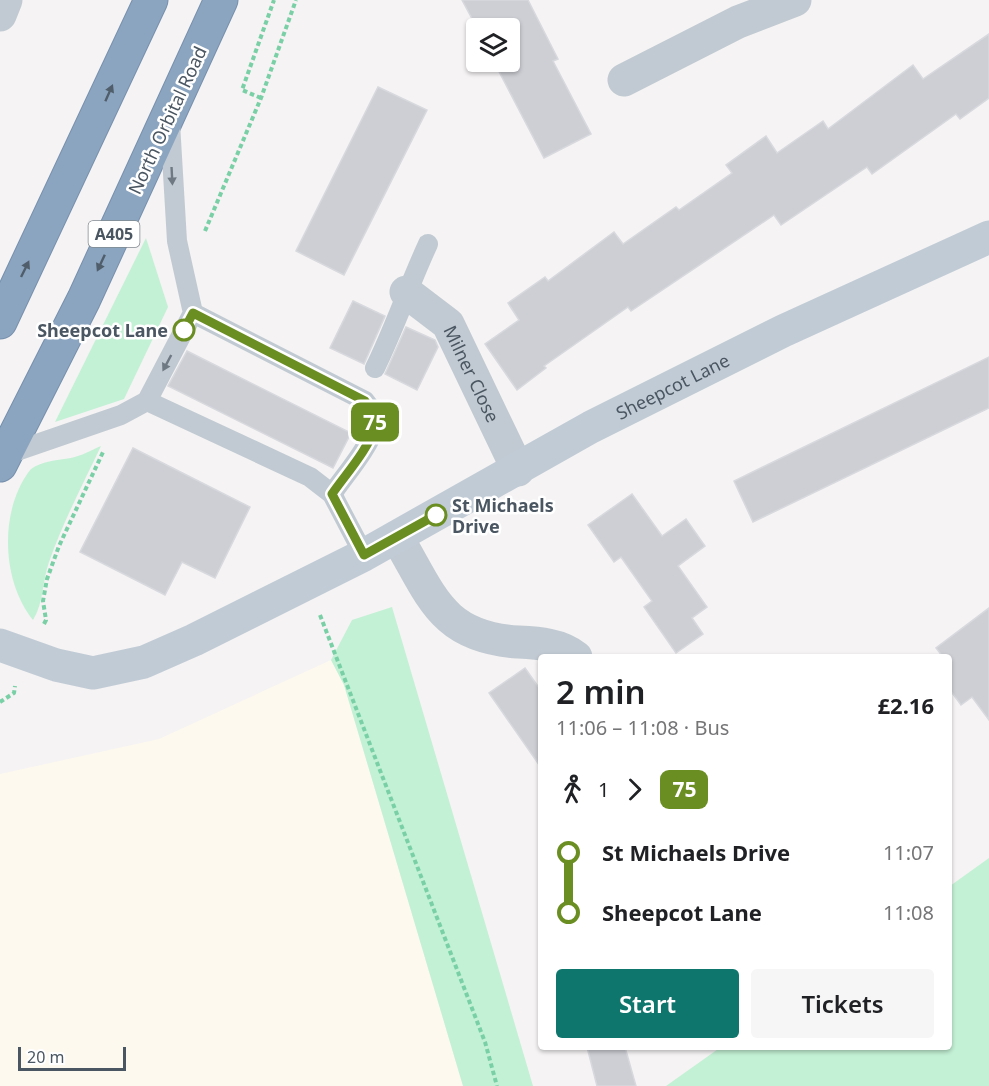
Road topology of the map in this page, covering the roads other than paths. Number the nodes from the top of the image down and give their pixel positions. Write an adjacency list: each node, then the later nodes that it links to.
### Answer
1 (6, 0): 5 (street)
2 (151, 0): 12 (highway, one-way to 2)
3 (221, 0): 7 (highway, North Orbital Road / A405)
4 (795, 0): 6 (street)
5 (0, 15)
6 (624, 80)
7 (169, 118): 11 (lane, one-way to 11); 15 (highway, North Orbital Road / A405, one-way to 15)
8 (989, 237): 16 (street, Sheepcot Lane)
9 (428, 244): 10 (lane)
10 (406, 292): 13 (lane); 16 (street, Milner Close)
11 (193, 313): 14 (lane, one-way to 14); 17 (lane)
12 (0, 322)
13 (375, 368)
14 (147, 401): 15 (lane); 17 (lane)
15 (2, 460)
16 (518, 470): 18 (street, Sheepcot Lane)
17 (332, 494): 19 (lane)
18 (397, 537): 19 (street, Sheepcot Lane); 21 (street)
19 (364, 555): 20 (street, Sheepcot Lane)
20 (0, 645)
21 (571, 654)

